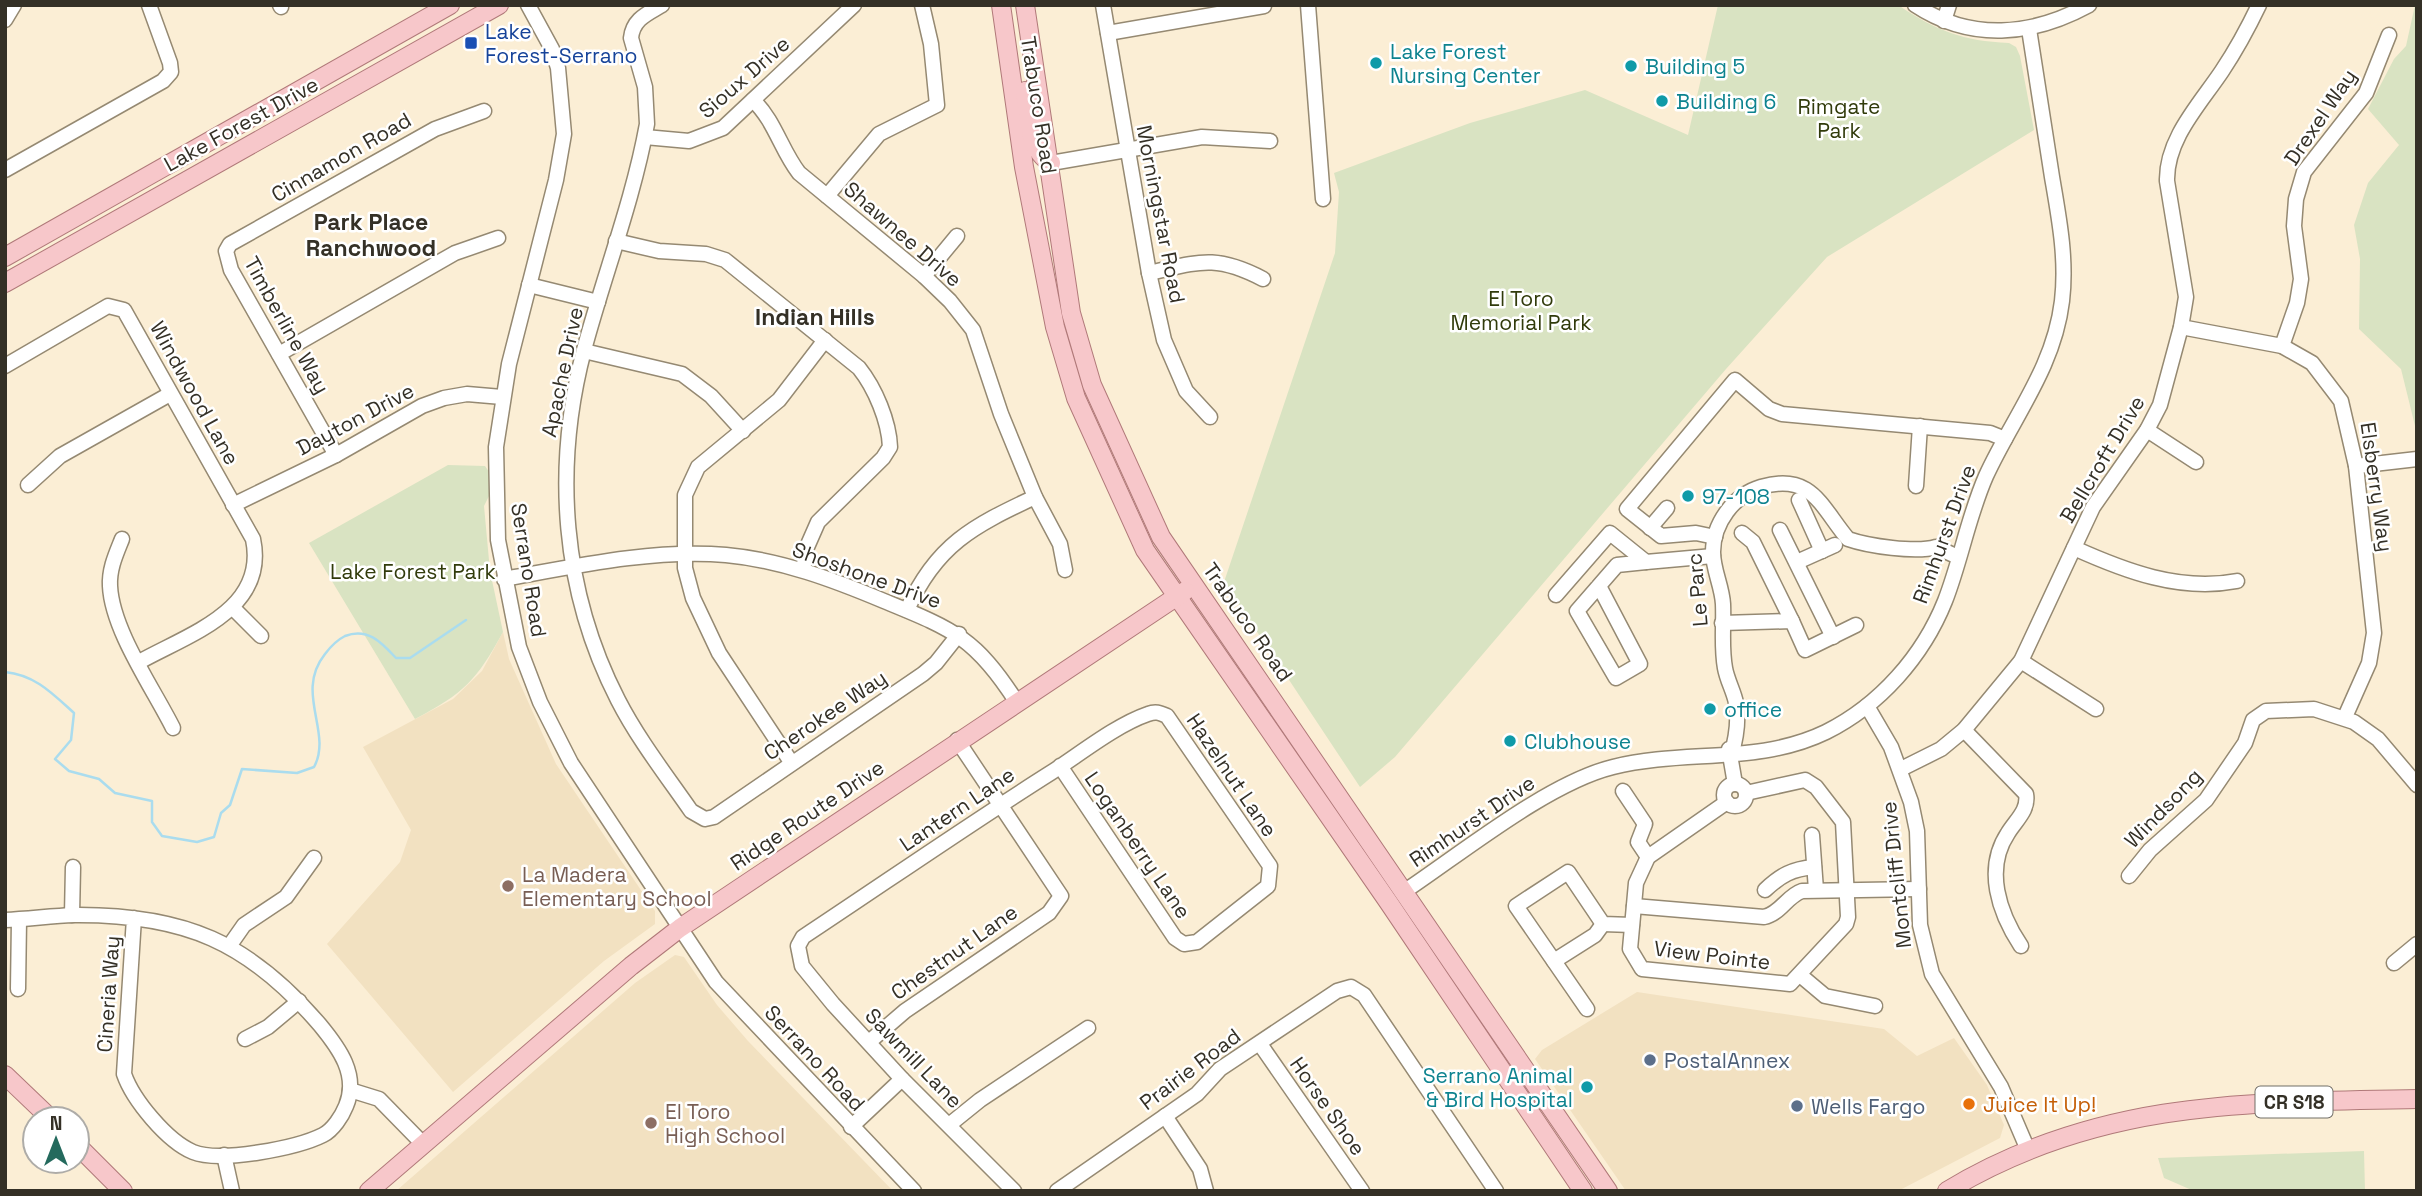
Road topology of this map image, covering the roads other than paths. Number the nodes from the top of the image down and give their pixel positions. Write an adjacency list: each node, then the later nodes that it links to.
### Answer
1 (14, 5): 18 (street)
2 (149, 5): 30 (street)
3 (450, 5): 37 (main road, Lake Forest Drive)
4 (499, 5): 41 (main road, Lake Forest Drive)
5 (528, 5): 42 (street, Serrano Road)
6 (662, 5): 26 (street, Apache Drive)
7 (922, 5): 31 (street)
8 (1001, 5): 23 (main road, Trabuco Road)
9 (1025, 5): 29 (main road, Trabuco Road)
10 (1103, 5): 21 (street, Morningstar Road)
11 (1308, 5): 32 (street)
12 (1915, 5): 19 (street)
13 (1949, 5): 19 (street)
14 (2089, 5): 20 (street)
15 (2259, 5): 44 (street, Bellcroft Drive)
16 (853, 6): 24 (street, Sioux Drive)
17 (1264, 6): 21 (street)
18 (5, 20)
19 (1944, 21): 20 (street)
20 (2029, 29): 56 (street, Rimhurst Drive)
21 (1108, 33): 28 (street, Morningstar Road)
22 (2389, 35): 46 (street, Drexel Way)
23 (1011, 76): 29 (main road); 86 (main road, Trabuco Road)
24 (753, 100): 26 (street, Sioux Drive); 31 (street, Shawnee Drive)
25 (484, 111): 36 (street, Cinnamon Road)
26 (645, 137): 35 (street, Apache Drive)
27 (1270, 141): 28 (street)
28 (1127, 149): 29 (street); 38 (street, Morningstar Road)
29 (1051, 163): 83 (main road, Trabuco Road)
30 (5, 170)
31 (827, 196): 39 (street, Shawnee Drive)
32 (1323, 199)
33 (957, 236): 39 (street)
34 (498, 238): 48 (street)
35 (616, 241): 43 (street, Apache Drive); 45 (street)
36 (226, 251): 48 (street, Timberline Way)
37 (5, 257)
38 (1149, 272): 40 (street); 52 (street, Morningstar Road)
39 (924, 276): 63 (street, Shawnee Drive)
40 (1262, 279)
41 (5, 283)
42 (530, 285): 43 (street); 51 (street, Serrano Road)
43 (598, 302): 47 (street, Apache Drive)
44 (2182, 327): 46 (street, Elsberry Way); 54 (street, Bellcroft Drive)
45 (825, 340): 55 (street); 79 (street)
46 (2282, 346): 60 (street, Elsberry Way)
47 (584, 351): 55 (street); 78 (street, Apache Drive)
48 (279, 354): 57 (street, Timberline Way)
49 (5, 366): 50 (street, Windwood Lane)
50 (170, 394): 61 (street); 65 (street, Windwood Lane)
51 (502, 397): 57 (street, Dayton Drive); 81 (street, Serrano Road)
52 (1210, 417)
53 (1920, 426): 56 (street); 62 (street); 67 (street)
54 (2147, 430): 59 (street); 72 (street, Bellcroft Drive)
55 (743, 431): 73 (street)
56 (2005, 439): 75 (street, Rimhurst Drive)
57 (336, 455): 65 (street, Dayton Drive)
58 (2417, 459): 60 (street)
59 (2196, 462)
60 (2356, 466): 102 (street, Elsberry Way)
61 (27, 485)
62 (1916, 486)
63 (1035, 497): 80 (street, Shawnee Drive); 88 (street)
64 (1799, 500): 77 (street)
65 (233, 505): 87 (street, Windwood Lane)
66 (1667, 508): 67 (street)
67 (1650, 528): 70 (street)
68 (1780, 530): 77 (street)
69 (1742, 533): 89 (street)
70 (1715, 537): 74 (street, Le Parc); 75 (street, Le Parc)
71 (122, 539): 96 (street)
72 (2074, 548): 82 (street); 95 (street, Bellcroft Drive)
73 (684, 555): 78 (street, Shoshone Drive); 79 (street, Shoshone Drive); 108 (street)
74 (1713, 556): 76 (street); 90 (street, Le Parc)
75 (1958, 557): 99 (street, Rimhurst Drive)
76 (1646, 562): 84 (street); 85 (street)
77 (1797, 562): 94 (street)
78 (572, 567): 81 (street, Shoshone Drive); 115 (street, Apache Drive)
79 (803, 570): 88 (street, Shoshone Drive)
80 (1065, 570)
81 (504, 579): 134 (street, Serrano Road)
82 (2237, 581)
83 (1194, 585): 86 (main road, Ridge Route Drive); 106 (main road, Trabuco Road)
84 (1599, 586): 84 (street)
85 (1556, 595)
86 (1176, 597): 97 (main road, Trabuco Road); 98 (main road, Ridge Route Drive)
87 (233, 608): 93 (street); 96 (street)
88 (907, 610): 92 (street, Shoshone Drive)
89 (1792, 621): 90 (street); 94 (street)
90 (1722, 623): 107 (street, Le Parc)
91 (1856, 625): 94 (street)
92 (959, 634): 98 (street, Shoshone Drive); 108 (street, Cherokee Way)
93 (261, 636)
94 (1833, 637)
95 (2021, 661): 100 (street); 104 (street, Bellcroft Drive)
96 (139, 662): 103 (street)
97 (1246, 697): 106 (main road); 116 (main road, Trabuco Road)
98 (1016, 701): 105 (main road, Ridge Route Drive)
99 (1867, 706): 107 (street, Rimhurst Drive); 110 (street, Montcliff Drive)
100 (2096, 709)
101 (1146, 714): 109 (street, Lantern Lane); 135 (street, Hazelnut Lane)
102 (2345, 717): 111 (street, Windsong); 122 (street, Windsong)
103 (173, 728)
104 (1964, 730): 110 (street, Bellcroft Drive); 139 (street)
105 (957, 740): 114 (street); 134 (main road, Ridge Route Drive)
106 (1305, 745): 127 (main road, Trabuco Road)
107 (1731, 756): 112 (street, Le Parc); 127 (street, Rimhurst Drive)
108 (791, 762): 115 (street, Cherokee Way)
109 (1060, 766): 114 (street, Lantern Lane); 135 (street, Loganberry Lane)
110 (1901, 769): 124 (street, Montcliff Drive)
111 (2417, 785)
112 (1741, 788): 118 (street); 123 (street)
113 (1623, 791): 118 (street)
114 (1001, 804): 138 (street, Lantern Lane); 150 (street, Chestnut Lane)
115 (705, 819)
116 (1340, 832): 127 (main road); 140 (main road, Trabuco Road)
117 (1812, 835): 121 (street)
118 (1647, 857): 128 (street)
119 (314, 858): 137 (street)
120 (73, 867): 129 (street)
121 (1814, 867): 125 (street); 126 (street)
122 (2129, 876)
123 (1847, 889): 124 (street); 126 (street); 143 (street)
124 (1919, 889): 163 (street, Montcliff Drive)
125 (1765, 890)
126 (1816, 890): 128 (street)
127 (1405, 891): 140 (main road); 161 (main road, Trabuco Road)
128 (1634, 906): 133 (street)
129 (72, 915): 130 (street); 131 (street)
130 (134, 918): 137 (street); 164 (street, Cineria Way)
131 (12, 920): 144 (street)
132 (1603, 923): 133 (street); 141 (street); 141 (street)
133 (1632, 925): 143 (street, View Pointe)
134 (680, 928): 160 (street, Serrano Road); 162 (main road, Ridge Route Drive)
135 (1184, 944)
136 (2417, 944): 142 (street)
137 (230, 945): 145 (street)
138 (798, 946): 150 (street, Sawmill Lane)
139 (2021, 946)
140 (1423, 953): 152 (main road, Trabuco Road)
141 (1554, 961): 147 (street)
142 (2394, 963)
143 (1800, 975): 146 (street)
144 (18, 989)
145 (299, 1001): 149 (street); 155 (street)
146 (1875, 1006)
147 (1587, 1009)
148 (1088, 1027): 159 (street)
149 (245, 1039)
150 (869, 1042): 154 (street, Sawmill Lane)
151 (1259, 1044): 158 (street, Prairie Road); 173 (street, Horse Shoe); 174 (street, Prairie Road)
152 (1495, 1059): 161 (main road); 175 (main road, Trabuco Road)
153 (5, 1076): 157 (main road)
154 (902, 1079): 159 (street, Sawmill Lane); 160 (street)
155 (350, 1090): 162 (street); 164 (street, Cineria Way)
156 (2417, 1100): 163 (main road, CR S18)
157 (36, 1105)
158 (1165, 1116): 171 (street, Prairie Road); 172 (street)
159 (949, 1125): 170 (street, Sawmill Lane)
160 (851, 1127): 169 (street, Serrano Road)
161 (1569, 1131): 176 (main road, Trabuco Road)
162 (424, 1145): 168 (main road, Ridge Route Drive)
163 (2028, 1150): 177 (main road, CR S18)
164 (224, 1156): 167 (street)
165 (91, 1159): 166 (main road)
166 (122, 1191)
167 (232, 1191)
168 (369, 1191)
169 (914, 1191)
170 (1014, 1191)
171 (1057, 1191)
172 (1206, 1191)
173 (1362, 1191)
174 (1496, 1191)
175 (1583, 1191)
176 (1608, 1191)
177 (1947, 1191)

